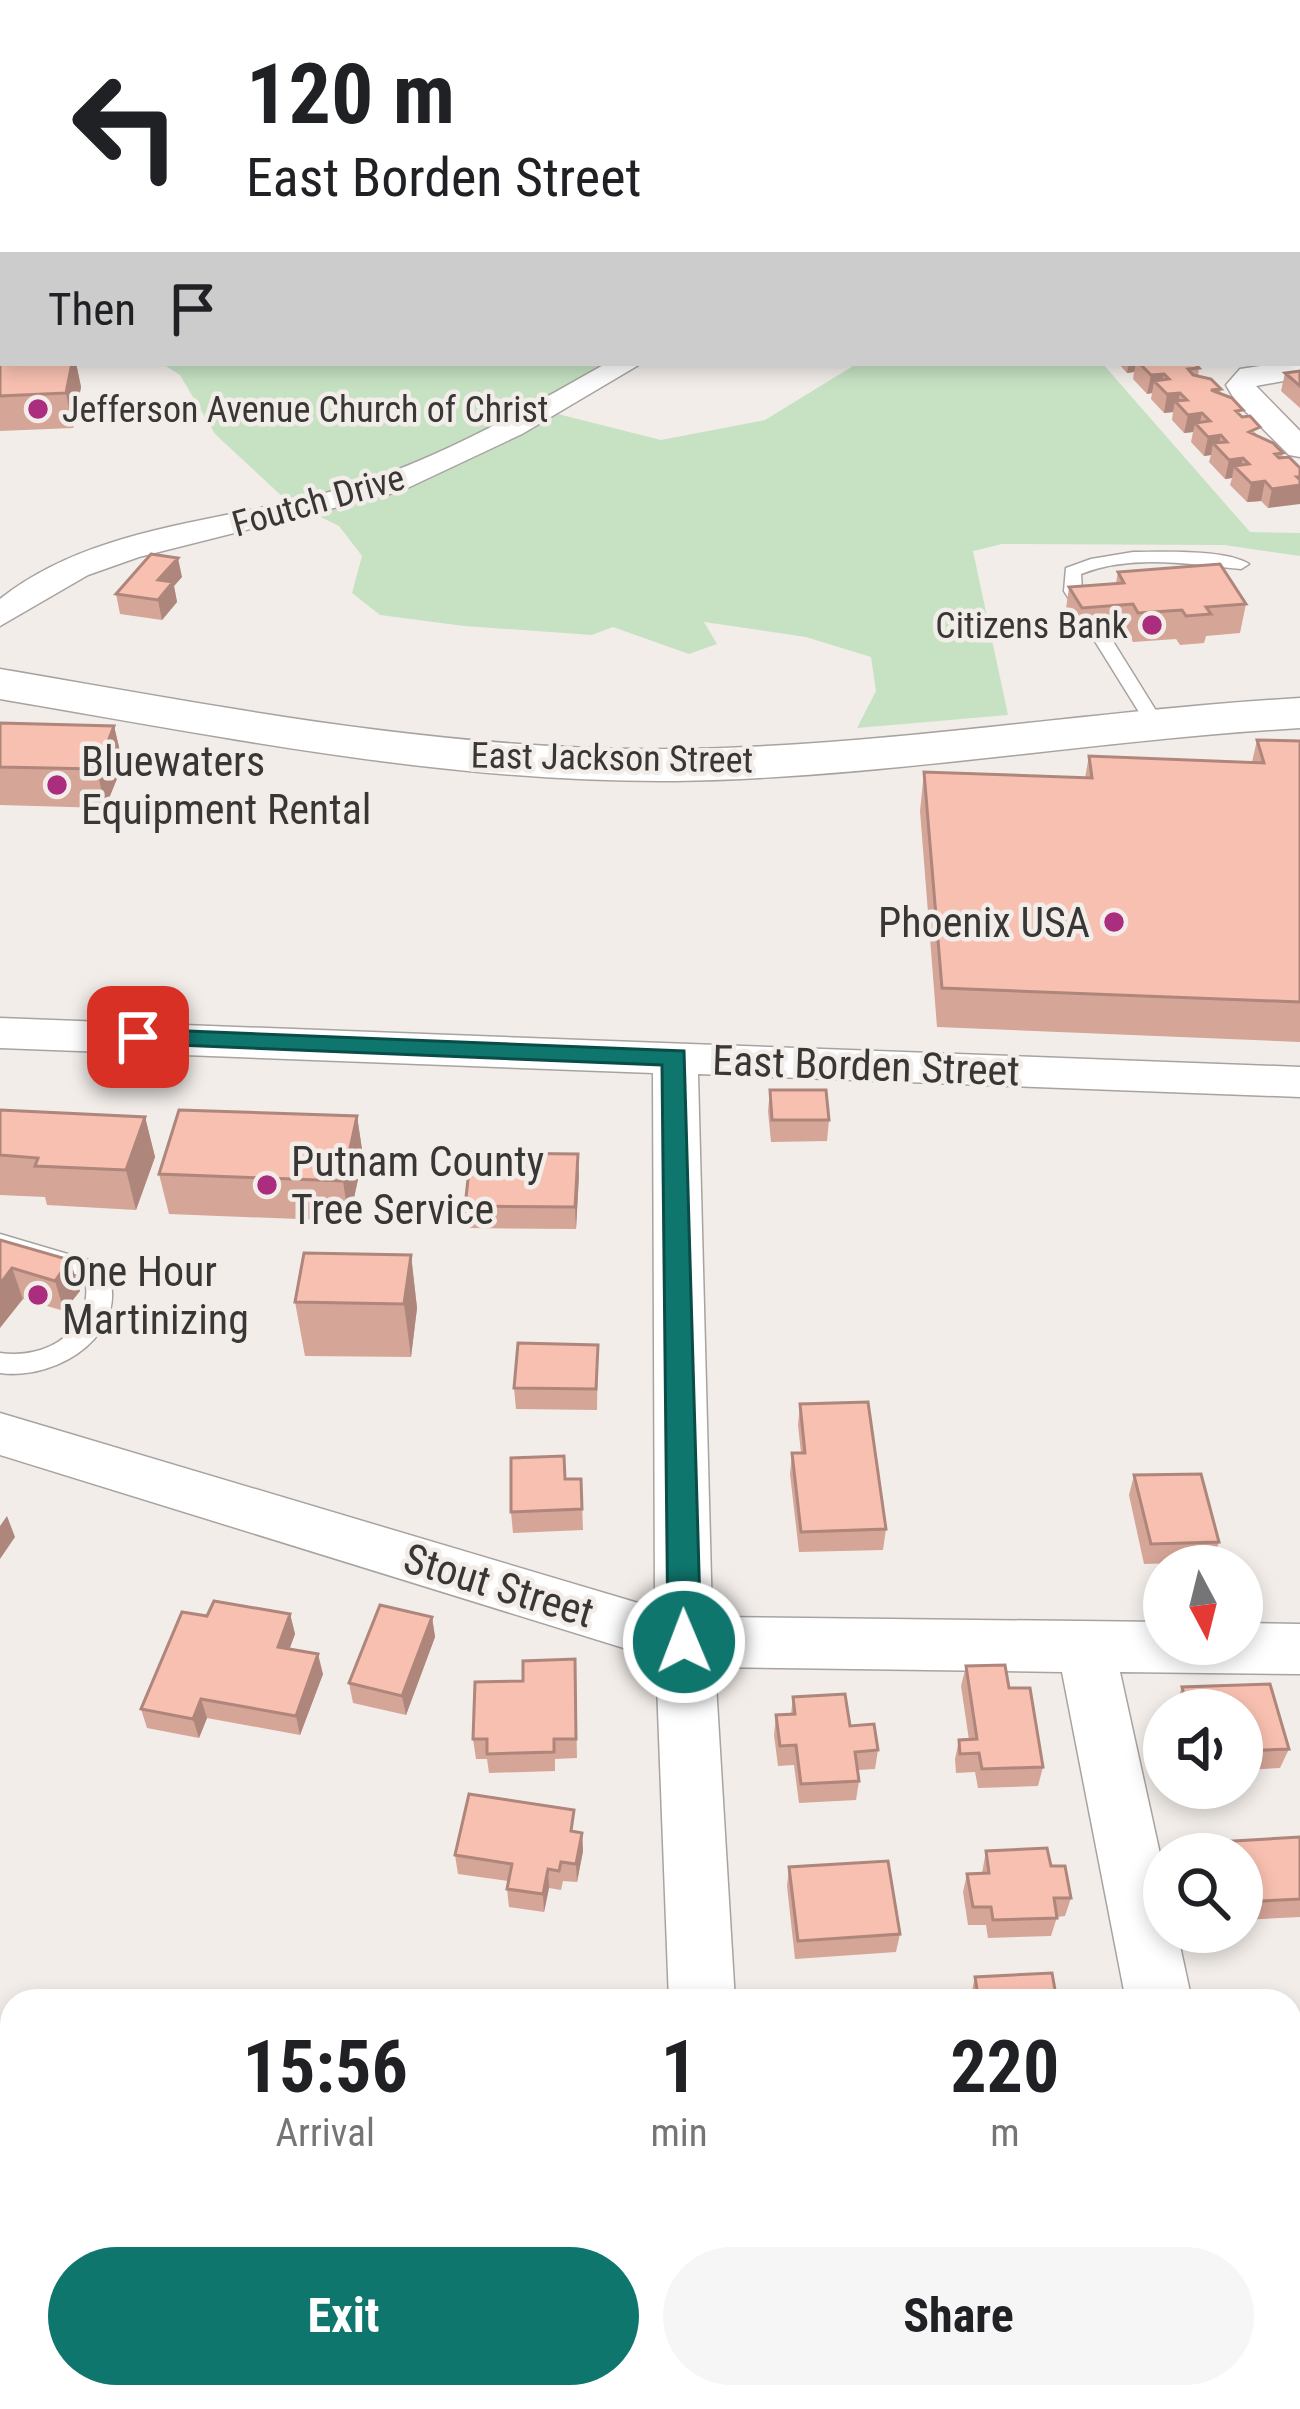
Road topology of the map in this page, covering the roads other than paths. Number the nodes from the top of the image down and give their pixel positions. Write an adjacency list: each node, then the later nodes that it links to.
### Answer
1 (623, 366): 6 (street, Foutch Drive)
2 (1300, 369): 3 (street)
3 (1300, 448)
4 (1241, 564): 5 (lane)
5 (1087, 614)
6 (0, 616)
7 (1100, 635): 10 (lane)
8 (0, 684): 10 (street, East Jackson Street)
9 (1300, 713): 10 (street, East Jackson Street)
10 (1156, 725)
11 (0, 1033): 12 (street, East Borden Street)
12 (675, 1057): 13 (street, East Borden Street); 17 (street)
13 (1300, 1082)
14 (0, 1243): 15 (lane)
15 (0, 1363)
16 (0, 1434): 17 (street, Stout Street)
17 (684, 1642): 18 (street, Stout Street); 20 (street)
18 (1085, 1648): 19 (street, Stout Street); 21 (street)
19 (1300, 1649)
20 (701, 1989)
21 (1156, 1989)

